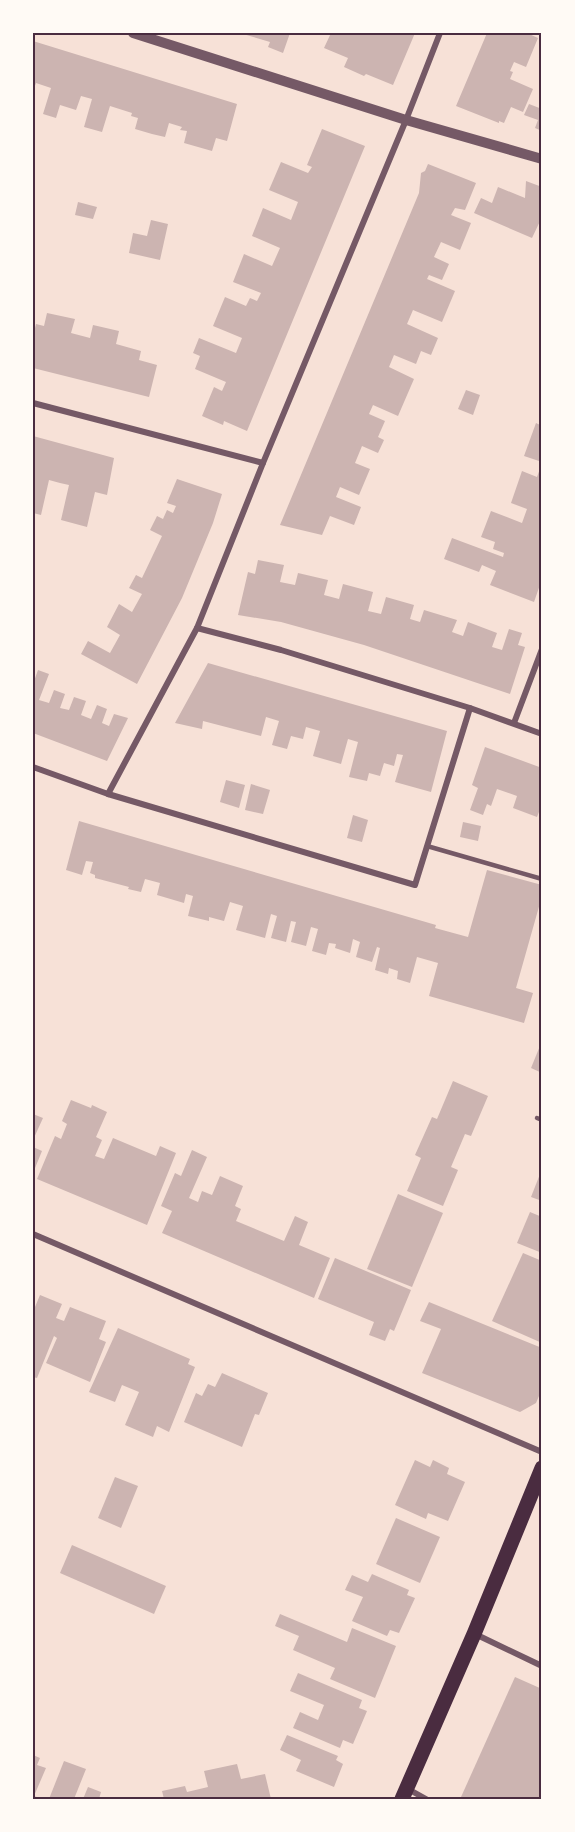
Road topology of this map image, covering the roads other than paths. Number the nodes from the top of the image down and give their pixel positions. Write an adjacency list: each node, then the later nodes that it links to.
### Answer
1 (133, 33): 3 (street)
2 (440, 33): 3 (street)
3 (406, 120): 4 (street); 6 (street)
4 (542, 159)
5 (33, 403): 6 (street)
6 (263, 463): 7 (street)
7 (198, 628): 9 (street); 13 (street)
8 (542, 649): 10 (street)
9 (470, 708): 10 (street); 14 (street)
10 (514, 723): 11 (street)
11 (542, 734)
12 (33, 767): 13 (street)
13 (108, 794): 14 (street)
14 (427, 846): 15 (lane)
15 (542, 879)
16 (33, 1234): 17 (street)
17 (542, 1452)
18 (542, 1468): 19 (main road)
19 (474, 1634): 20 (street); 21 (main road)
20 (542, 1666)
21 (405, 1794): 22 (street)
22 (426, 1799)

